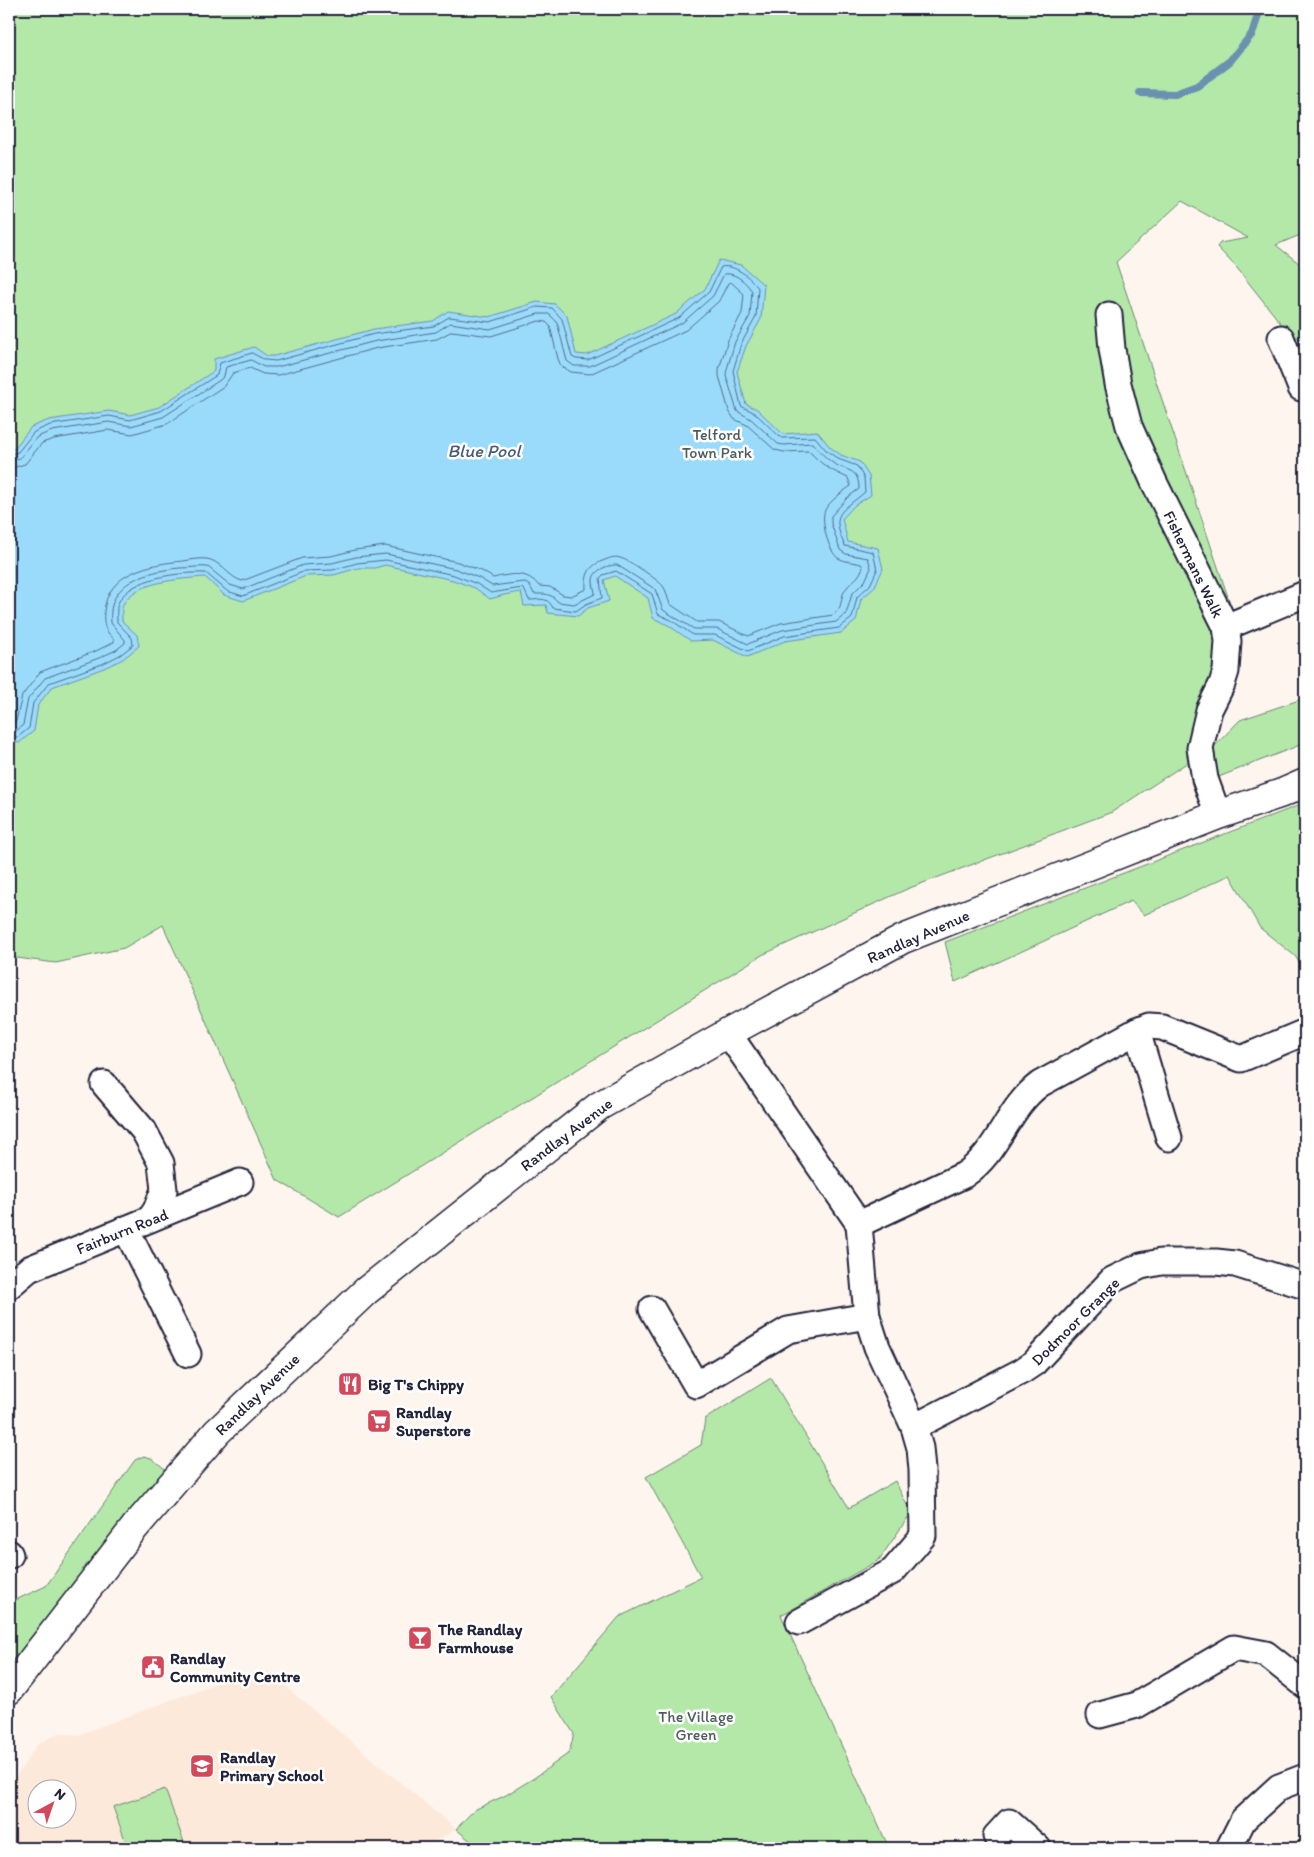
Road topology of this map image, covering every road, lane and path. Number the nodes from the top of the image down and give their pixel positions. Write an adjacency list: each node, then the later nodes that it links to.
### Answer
1 (1109, 314): 5 (street, Fishermans Walk)
2 (1282, 338): 3 (street)
3 (1301, 388)
4 (1305, 594): 5 (street)
5 (1226, 627): 7 (street, Fishermans Walk)
6 (1305, 783): 7 (street, Randlay Avenue)
7 (1218, 815): 10 (street, Randlay Avenue)
8 (1138, 1031): 9 (street); 12 (street); 15 (street)
9 (1305, 1032)
10 (728, 1033): 15 (street); 25 (street, Randlay Avenue)
11 (104, 1084): 14 (street)
12 (1169, 1138)
13 (240, 1182): 14 (street, Fairburn Road)
14 (150, 1219): 16 (street, Fairburn Road)
15 (859, 1224): 20 (street)
16 (126, 1229): 17 (street, Fairburn Road); 21 (street)
17 (9, 1286)
18 (1305, 1286): 22 (street, Dodmoor Grange)
19 (652, 1309): 20 (street)
20 (867, 1316): 22 (street)
21 (188, 1354)
22 (914, 1427): 23 (street)
23 (799, 1622)
24 (1305, 1685): 26 (street)
25 (9, 1690)
26 (1100, 1715)
27 (1305, 1777): 30 (street)
28 (996, 1836): 29 (street)
29 (1038, 1848)
30 (1229, 1848)

